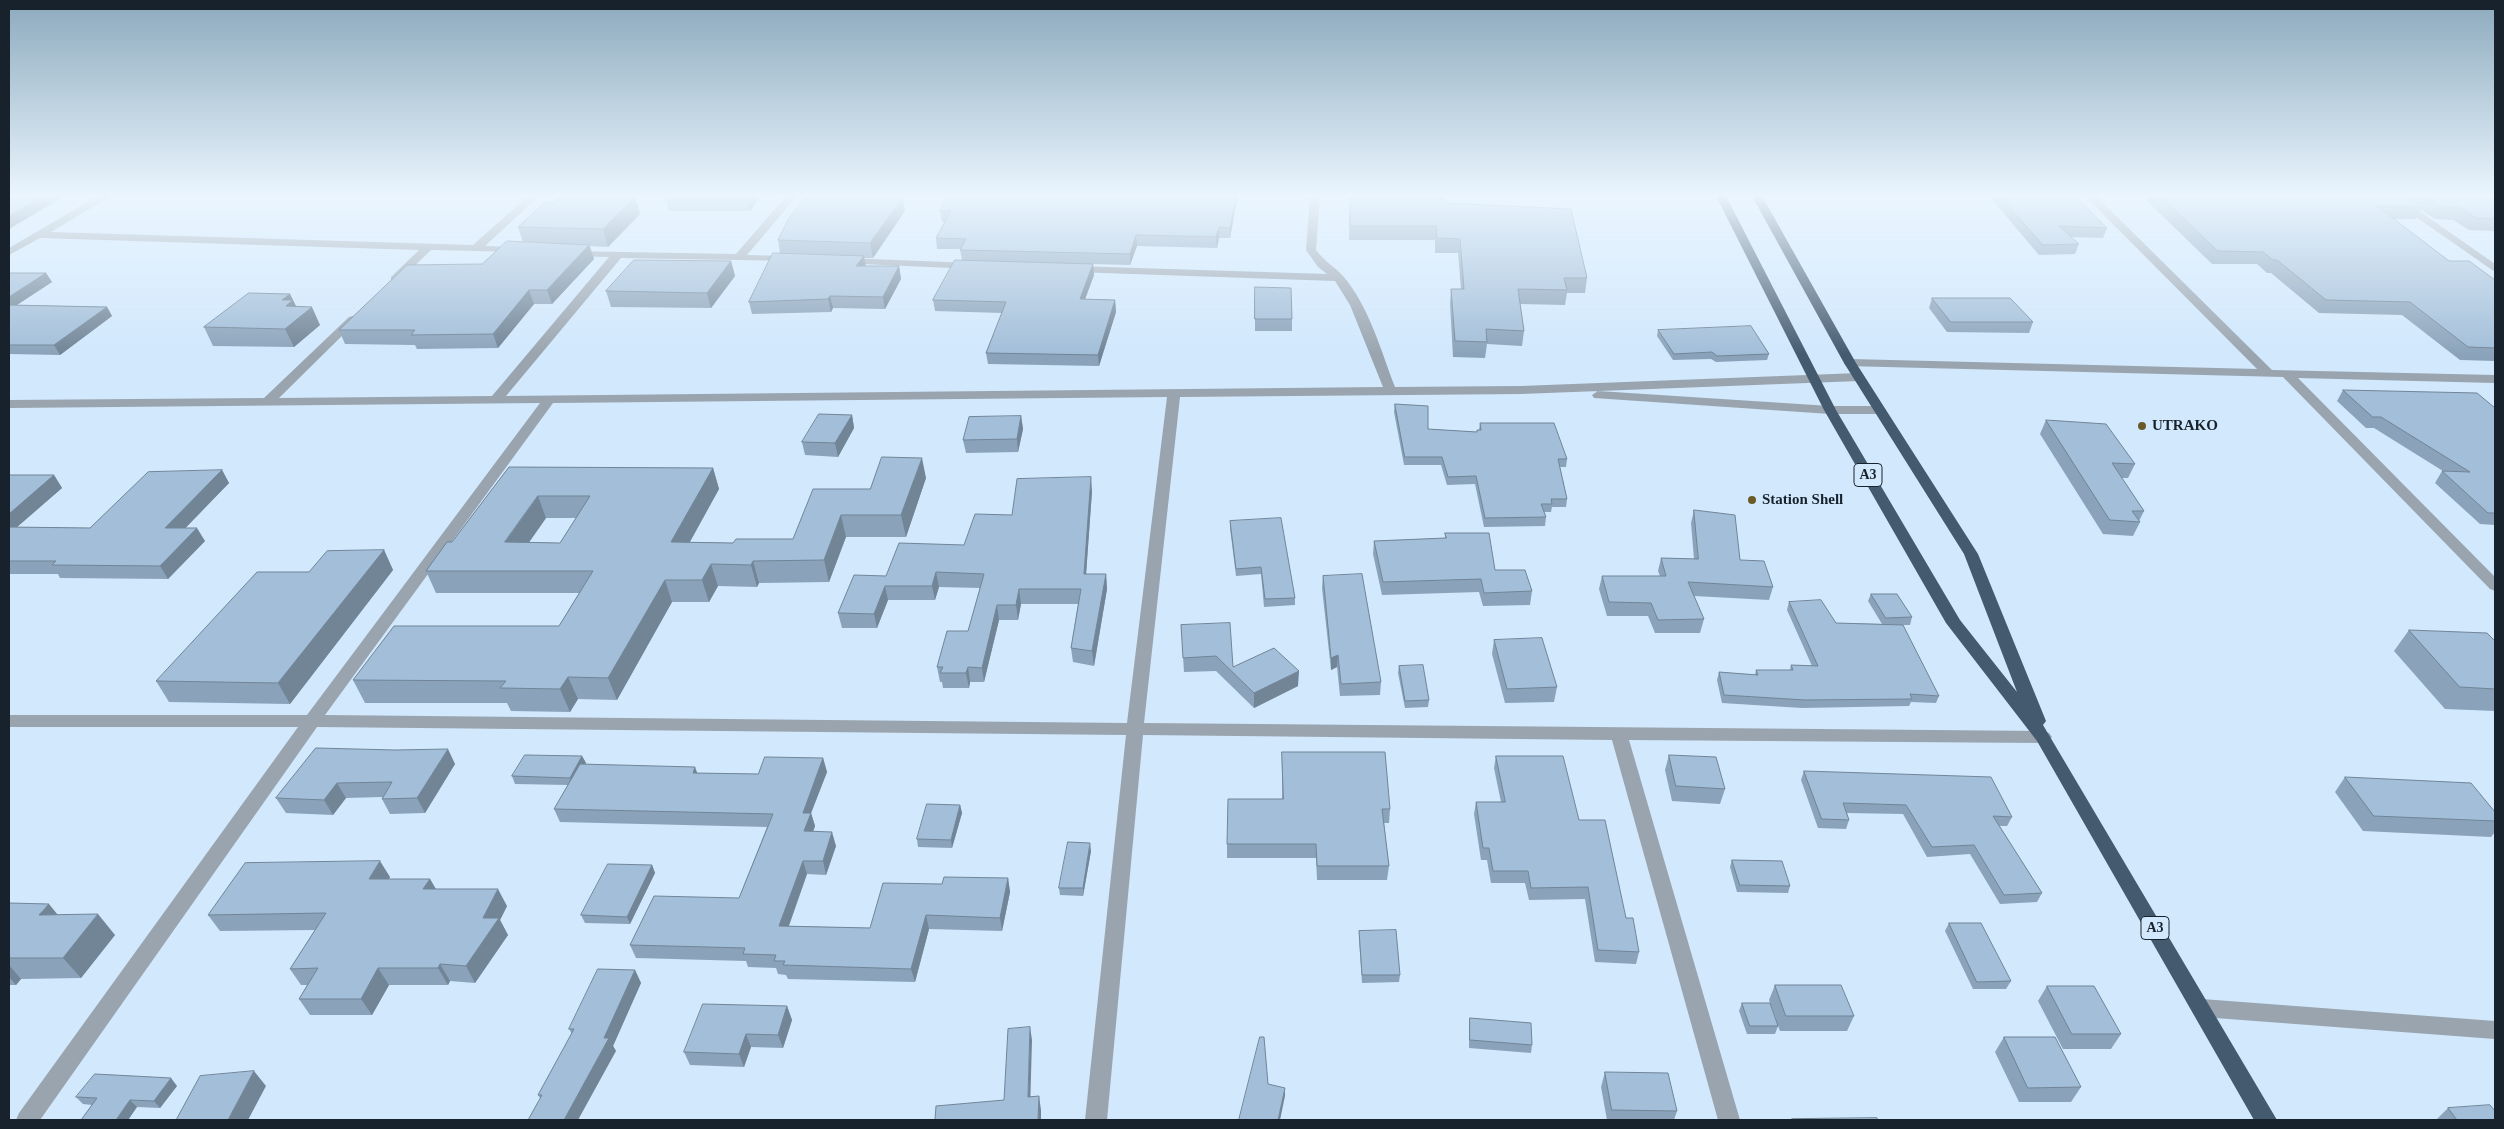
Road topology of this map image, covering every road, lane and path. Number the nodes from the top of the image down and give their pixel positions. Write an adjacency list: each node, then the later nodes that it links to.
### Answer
1 (426, 249): 19 (street)
2 (496, 249): 9 (street)
3 (746, 249): 12 (street)
4 (1311, 249): 18 (street)
5 (1748, 249): 25 (highway, A3)
6 (1786, 249): 21 (highway, A3)
7 (2143, 249): 22 (street)
8 (2466, 249): 17 (street)
9 (533, 250)
10 (561, 252): 11 (street)
11 (617, 255): 12 (street); 30 (street)
12 (739, 257): 13 (street)
13 (798, 259)
14 (828, 260): 15 (street)
15 (985, 266)
16 (1064, 269): 18 (street)
17 (2495, 269)
18 (1339, 278): 28 (street)
19 (387, 286)
20 (359, 313): 32 (street)
21 (1850, 363): 22 (street); 24 (highway, A3)
22 (2269, 374): 23 (street)
23 (2286, 374): 26 (street); 36 (street)
24 (1859, 376): 25 (street); 35 (highway, A3)
25 (1813, 377): 27 (street); 34 (highway, A3)
26 (2495, 378)
27 (1521, 390): 28 (street); 34 (street)
28 (1391, 392): 29 (street)
29 (1174, 394): 31 (street); 39 (street)
30 (498, 398): 31 (street); 32 (street)
31 (549, 399): 38 (street)
32 (268, 401): 33 (street)
33 (9, 404)
34 (1830, 410): 35 (street); 41 (highway, A3)
35 (1880, 410): 41 (highway, A3)
36 (2495, 586)
37 (9, 721): 38 (street)
38 (312, 721): 39 (street); 44 (street)
39 (1135, 728): 40 (street); 45 (street)
40 (1619, 734): 41 (street); 46 (street)
41 (2043, 736): 42 (highway, A3)
42 (2202, 1008): 43 (street); 47 (highway, A3)
43 (2495, 1030)
44 (27, 1120)
45 (1096, 1120)
46 (1729, 1120)
47 (2266, 1120)

